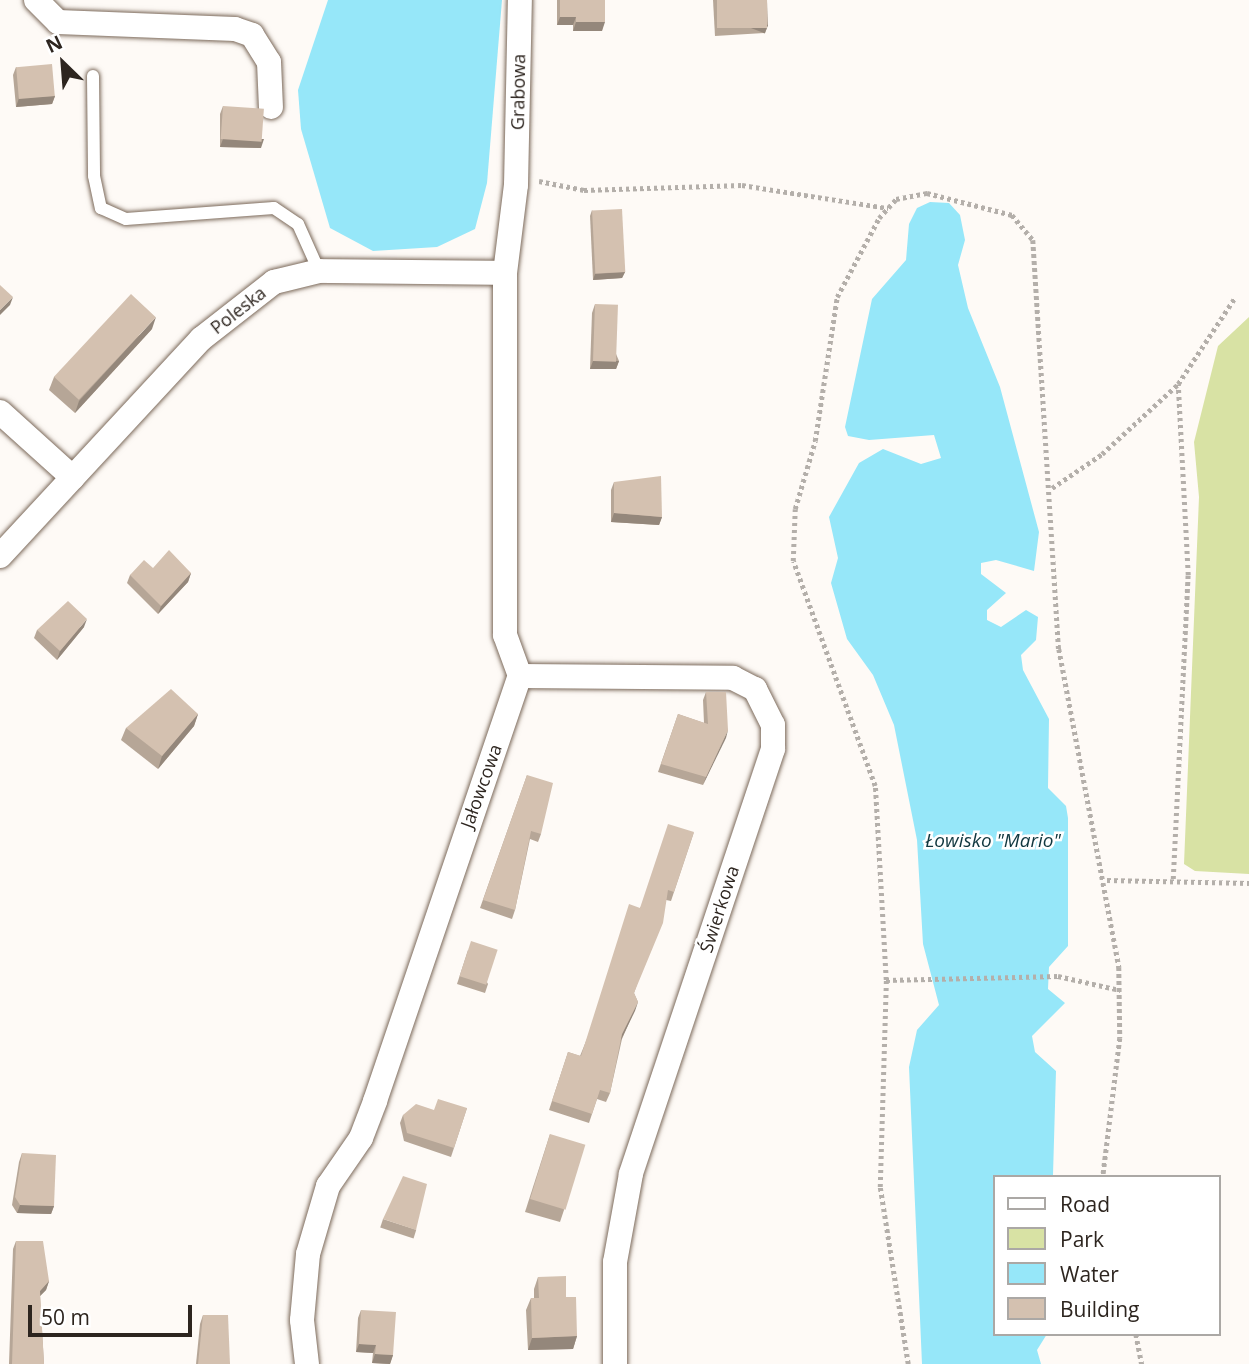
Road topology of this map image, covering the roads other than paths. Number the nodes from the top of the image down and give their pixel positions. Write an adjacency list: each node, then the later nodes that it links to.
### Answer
1 (36, 0): 4 (street)
2 (520, 0): 6 (street, Grabowa)
3 (93, 76): 5 (lane)
4 (271, 107)
5 (319, 271): 6 (street, Poleska); 8 (street, Poleska)
6 (505, 273): 10 (street)
7 (0, 412): 8 (street)
8 (73, 478): 9 (street, Poleska)
9 (0, 556)
10 (520, 676): 11 (street, Jałowcowa); 12 (street, Świerkowa)
11 (307, 1364)
12 (615, 1364)

